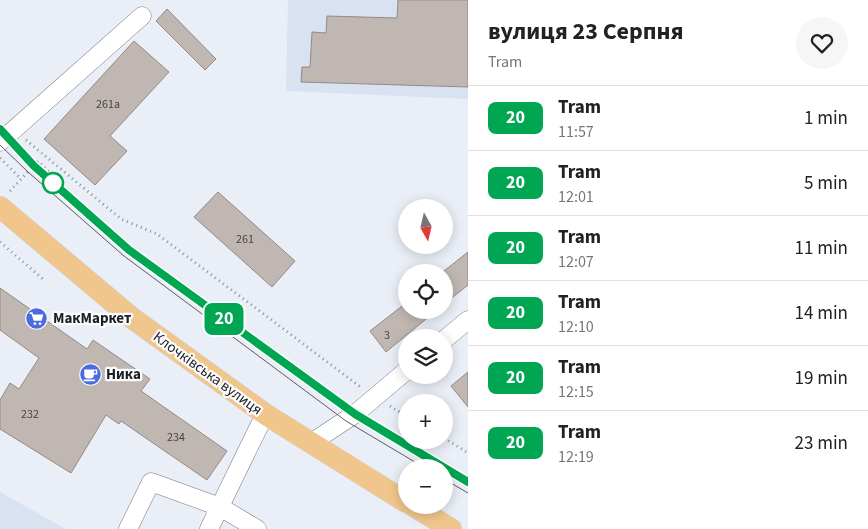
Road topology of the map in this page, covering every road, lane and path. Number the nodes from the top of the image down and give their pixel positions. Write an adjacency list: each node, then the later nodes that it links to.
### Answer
1 (142, 16): 2 (street)
2 (15, 129): 3 (street); 4 (path)
3 (0, 142)
4 (44, 155): 6 (path); 15 (path)
5 (0, 157): 7 (path)
6 (38, 162): 7 (path); 8 (path)
7 (21, 179): 9 (path)
8 (53, 183)
9 (3, 202): 17 (main road, Клочківська вулиця)
10 (0, 242): 11 (path)
11 (43, 279)
12 (468, 320): 13 (street)
13 (453, 332)
14 (398, 378): 15 (street)
15 (375, 397): 16 (path); 18 (street)
16 (398, 411)
17 (265, 414): 18 (main road, Клочківська вулиця); 22 (street)
18 (311, 443): 21 (main road, Клочківська вулиця)
19 (453, 444): 20 (path)
20 (468, 453)
21 (398, 497)
22 (220, 507): 24 (street); 25 (street); 26 (street)
23 (427, 514): 27 (main road)
24 (128, 529)
25 (209, 529)
26 (257, 529)
27 (451, 529)

